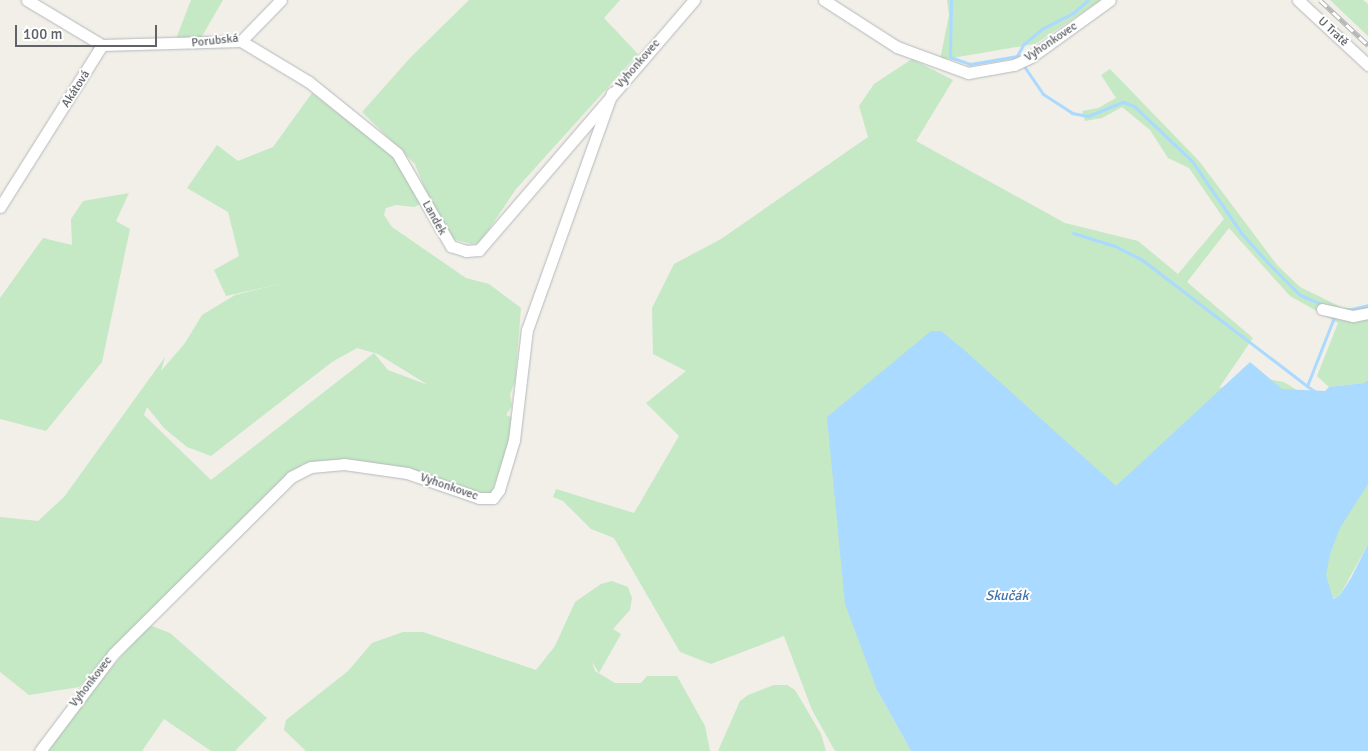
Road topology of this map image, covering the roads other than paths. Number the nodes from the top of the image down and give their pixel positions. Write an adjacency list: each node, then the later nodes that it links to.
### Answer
1 (27, 0): 8 (street)
2 (281, 0): 7 (street, Porubská)
3 (694, 0): 10 (street, Vyhonkovec)
4 (824, 0): 5 (street, Vyhonkovec)
5 (1110, 0)
6 (1298, 0): 9 (street, U Tratě)
7 (241, 41): 8 (street, Porubská); 10 (street, Landek)
8 (102, 45): 11 (street, Akátová)
9 (1368, 65)
10 (612, 93): 14 (street, Vyhonkovec)
11 (0, 206)
12 (1326, 310): 13 (street)
13 (1368, 313)
14 (40, 751)

